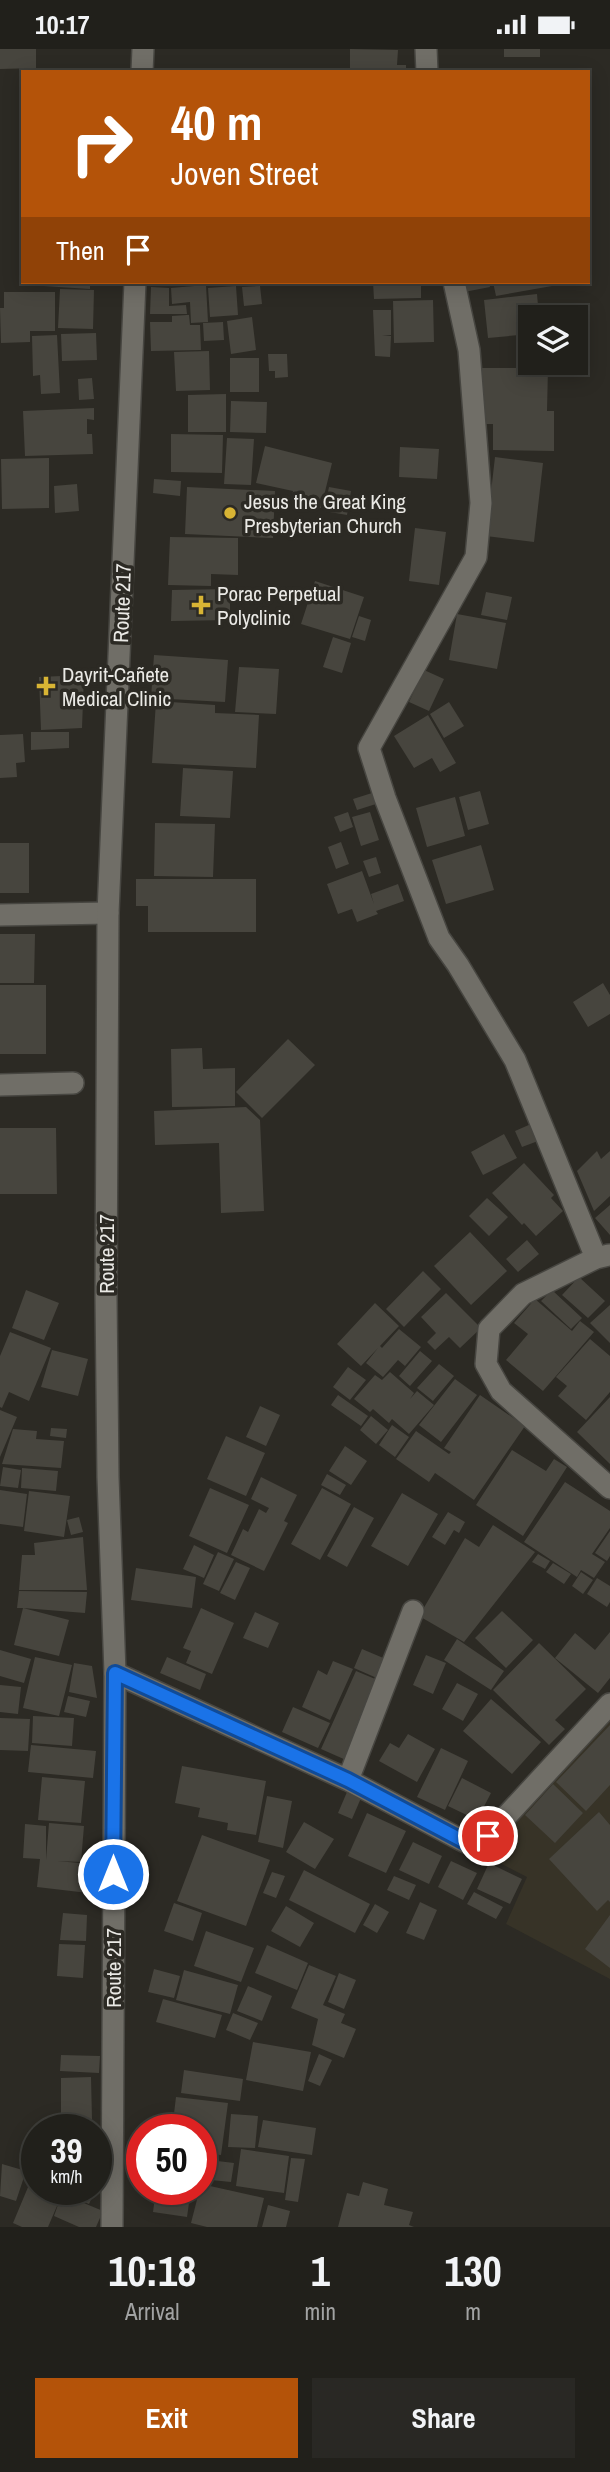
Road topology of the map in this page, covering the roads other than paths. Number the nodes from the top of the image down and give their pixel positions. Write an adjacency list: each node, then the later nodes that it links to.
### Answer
1 (143, 49): 3 (street)
2 (426, 49): 4 (street)
3 (142, 70)
4 (427, 70)
5 (135, 284): 7 (street, Route 217)
6 (454, 284): 11 (street)
7 (108, 913): 8 (street); 14 (street, Route 217)
8 (0, 915)
9 (73, 1083): 10 (street)
10 (0, 1086)
11 (603, 1257): 12 (street)
12 (610, 1488)
13 (413, 1611): 16 (street)
14 (115, 1673): 16 (street); 17 (street, Route 217)
15 (610, 1704): 16 (street)
16 (348, 1780)
17 (111, 2227)

